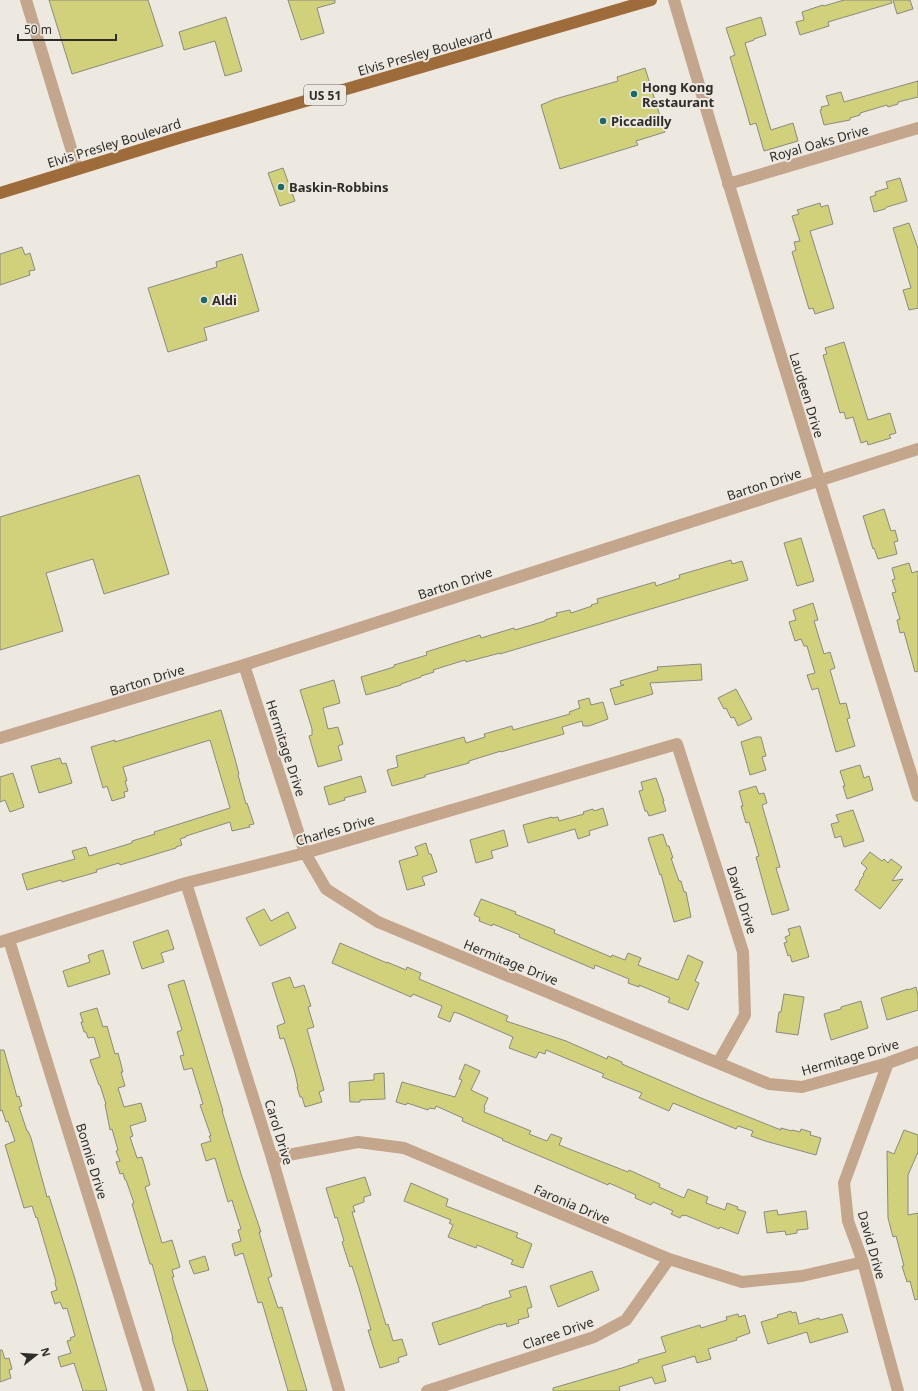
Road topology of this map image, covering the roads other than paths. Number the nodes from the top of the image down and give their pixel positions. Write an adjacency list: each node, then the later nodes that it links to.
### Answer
1 (26, 0): 5 (street)
2 (651, 0): 5 (main road, Elvis Presley Boulevard / US 51)
3 (674, 0): 6 (street, Laudeen Drive)
4 (918, 128): 6 (street, Royal Oaks Drive)
5 (77, 168): 7 (main road, Elvis Presley Boulevard / US 51)
6 (728, 184): 9 (street, Laudeen Drive)
7 (0, 193)
8 (918, 449): 9 (street, Barton Drive)
9 (819, 481): 10 (street, Barton Drive); 13 (street, Laudeen Drive)
10 (244, 665): 11 (street, Barton Drive); 14 (street, Hermitage Drive)
11 (0, 738)
12 (677, 744): 14 (street, Charles Drive); 18 (street, David Drive)
13 (918, 796)
14 (305, 853): 15 (street, Charles Drive); 18 (street, Hermitage Drive)
15 (186, 883): 16 (street, Charles Drive); 20 (street, Carol Drive)
16 (5, 941): 23 (street, Bonnie Drive)
17 (918, 1052): 19 (street, Hermitage Drive)
18 (718, 1063): 19 (street, Hermitage Drive)
19 (888, 1063): 22 (street, David Drive)
20 (272, 1158): 21 (street, Faronia Drive); 24 (street, Carol Drive)
21 (669, 1260): 22 (street, Faronia Drive); 25 (street, Claree Drive)
22 (863, 1262): 26 (street, David Drive)
23 (149, 1391)
24 (339, 1391)
25 (427, 1391)
26 (898, 1391)

